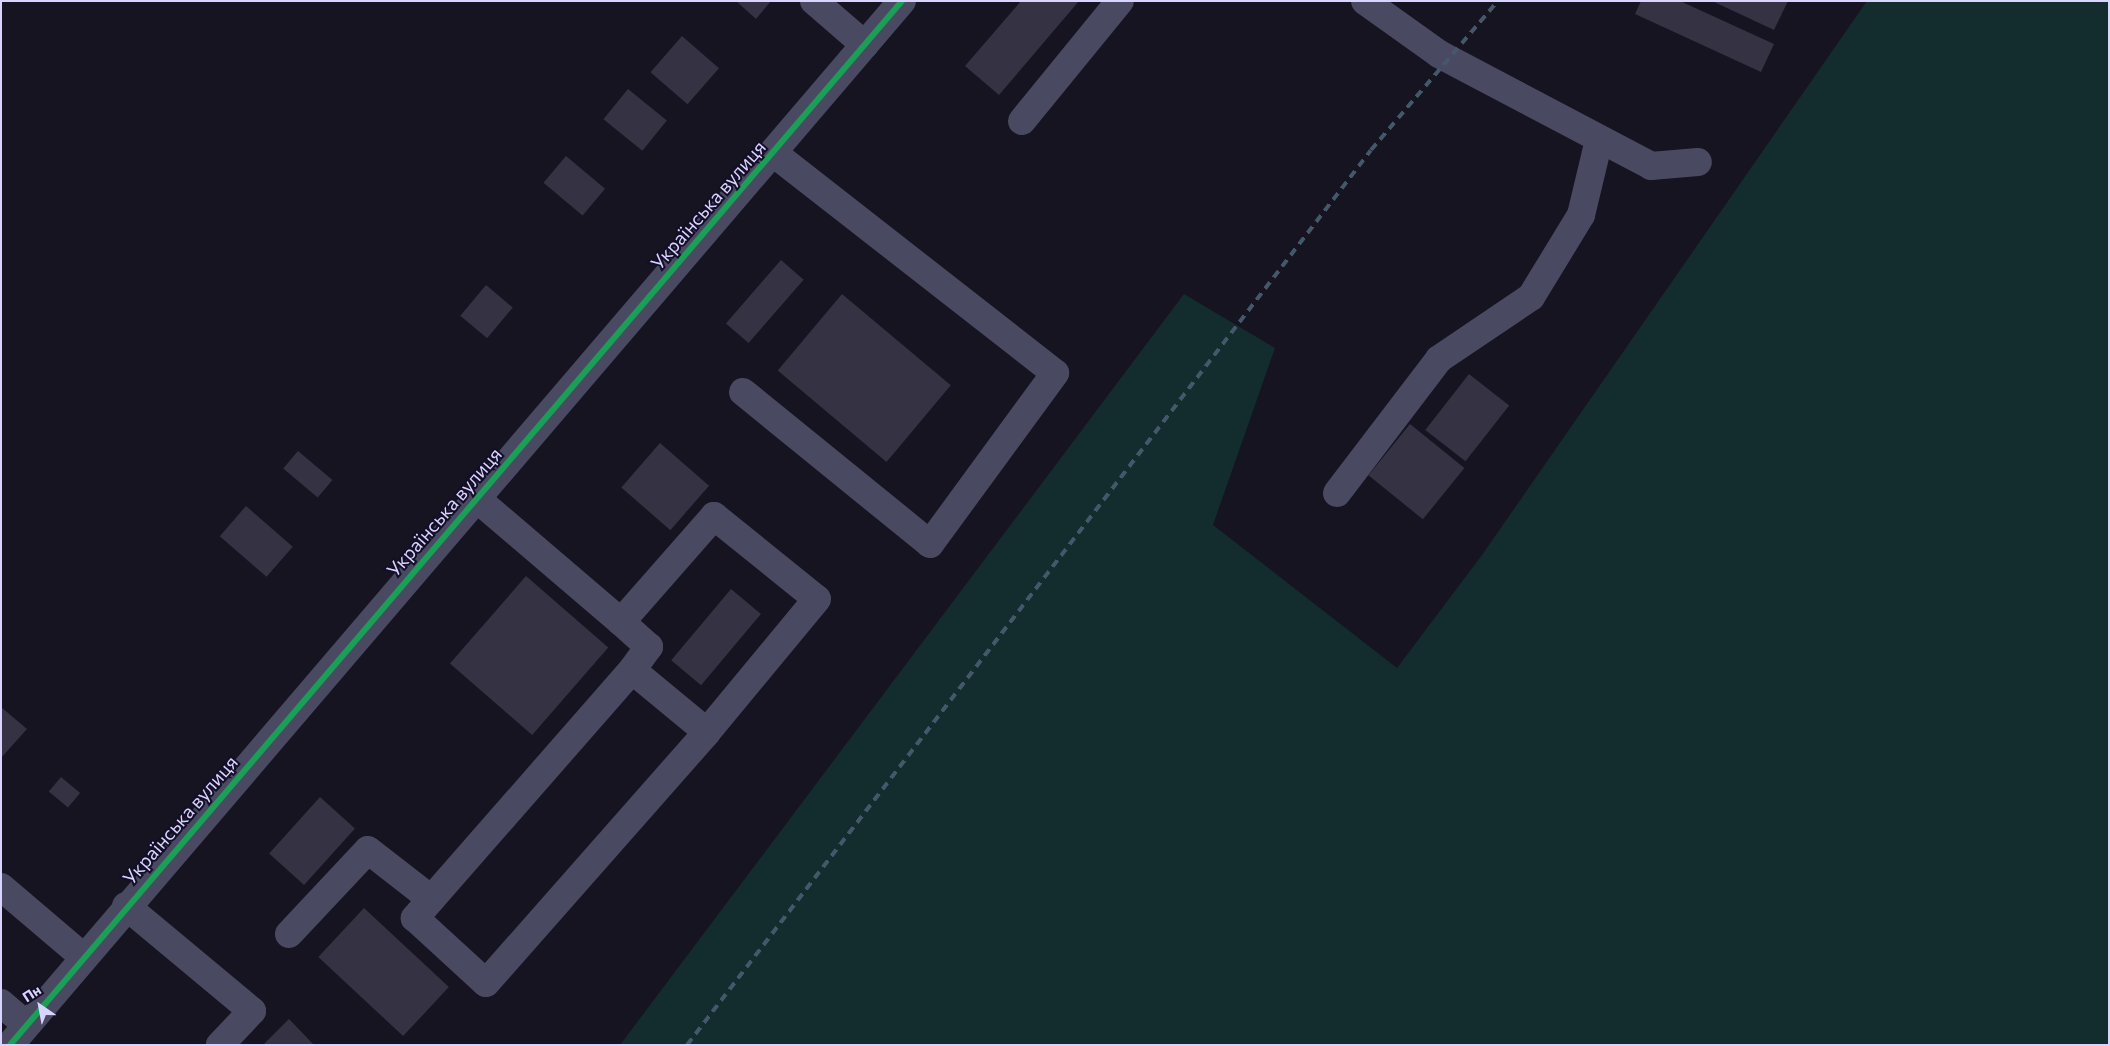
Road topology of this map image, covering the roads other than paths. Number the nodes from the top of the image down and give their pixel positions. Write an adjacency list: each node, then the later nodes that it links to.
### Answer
1 (814, 1): 5 (street)
2 (902, 1): 5 (street, Українська вулиця)
3 (1120, 1): 6 (street)
4 (1365, 1): 7 (street)
5 (865, 45): 8 (street, Українська вулиця)
6 (1022, 121)
7 (1599, 140): 9 (street); 11 (street)
8 (772, 152): 10 (street); 12 (street, Українська вулиця)
9 (1698, 162)
10 (743, 392)
11 (1337, 493)
12 (476, 498): 13 (street); 18 (street, Українська вулиця)
13 (621, 622): 14 (street); 15 (street)
14 (632, 670): 15 (street); 17 (street)
15 (707, 732): 17 (street)
16 (1, 887): 20 (street)
17 (431, 899): 19 (street)
18 (126, 906): 20 (street, Українська вулиця); 23 (street)
19 (289, 934)
20 (82, 956): 22 (street, Українська вулиця)
21 (1, 1003): 22 (street)
22 (17, 1034)
23 (220, 1045)

